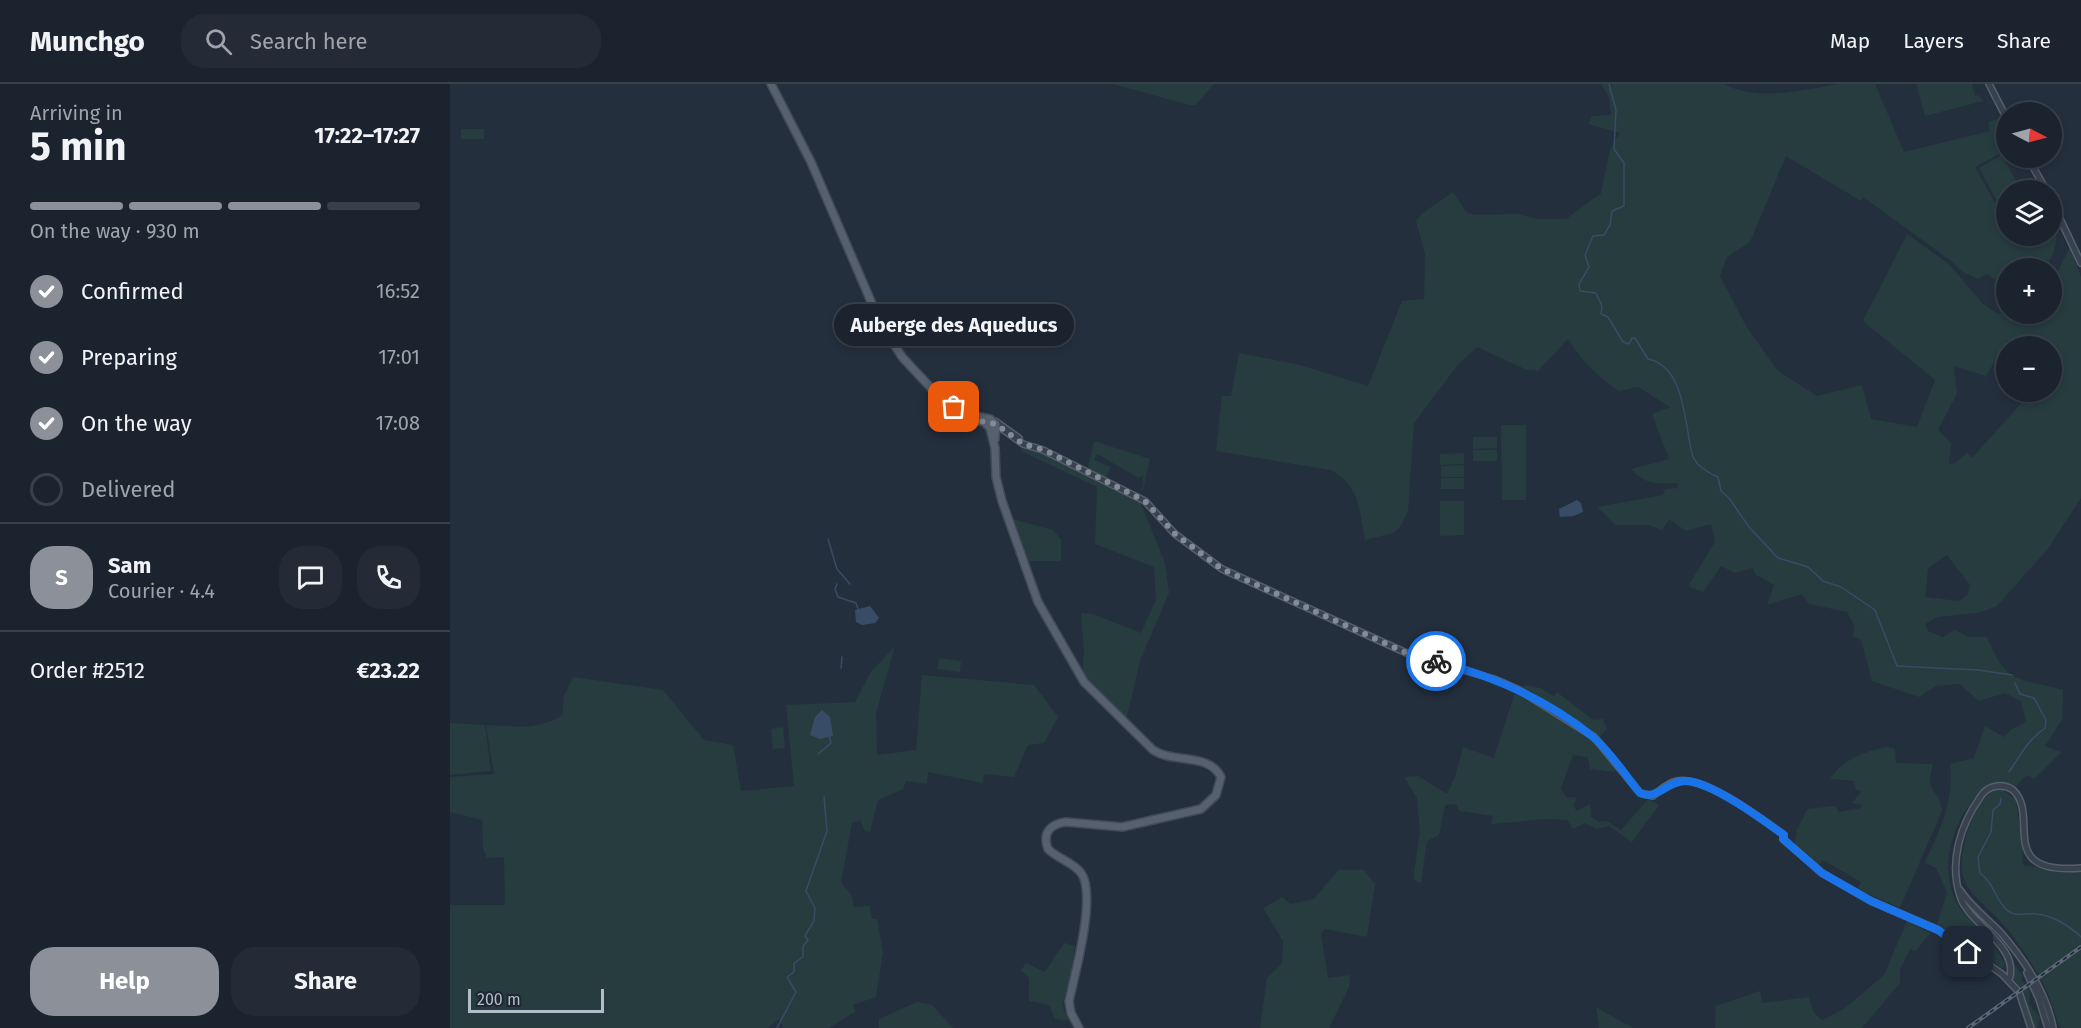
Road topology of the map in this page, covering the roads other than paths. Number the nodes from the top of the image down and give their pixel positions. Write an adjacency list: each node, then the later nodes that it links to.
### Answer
1 (771, 84): 6 (main road)
2 (1989, 84): 3 (street)
3 (1998, 102)
4 (2062, 223): 5 (street)
5 (2081, 263)
6 (995, 426): 11 (street); 13 (main road)
7 (2081, 868): 8 (street)
8 (1959, 887): 9 (street); 10 (street)
9 (2022, 963): 15 (street); 16 (street)
10 (2011, 965): 11 (street); 12 (street)
11 (2002, 975): 12 (street)
12 (2009, 980): 14 (street)
13 (1079, 1028)
14 (2031, 1028)
15 (2048, 1028)
16 (2053, 1028)

